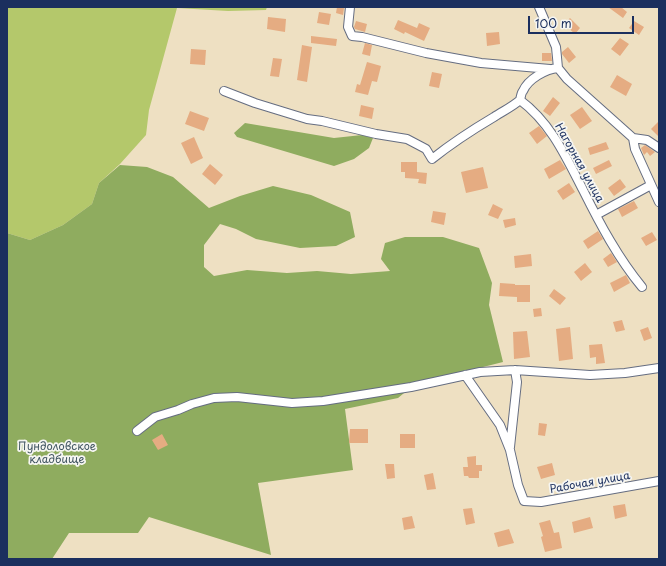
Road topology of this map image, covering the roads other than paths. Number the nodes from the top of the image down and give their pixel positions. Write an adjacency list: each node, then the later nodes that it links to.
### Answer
1 (350, 7): 3 (street)
2 (539, 7): 3 (street)
3 (554, 68): 5 (street); 6 (street)
4 (224, 91): 5 (street)
5 (520, 100): 10 (street, Нагорная улица)
6 (633, 138): 7 (street); 8 (street)
7 (659, 148)
8 (651, 186): 9 (street); 10 (street)
9 (659, 202)
10 (596, 215): 11 (street, Нагорная улица)
11 (642, 287)
12 (659, 368): 13 (street)
13 (515, 370): 14 (street); 16 (street)
14 (466, 375): 15 (street); 16 (street)
15 (137, 431)
16 (510, 450): 17 (street, Рабочая улица)
17 (659, 481)

